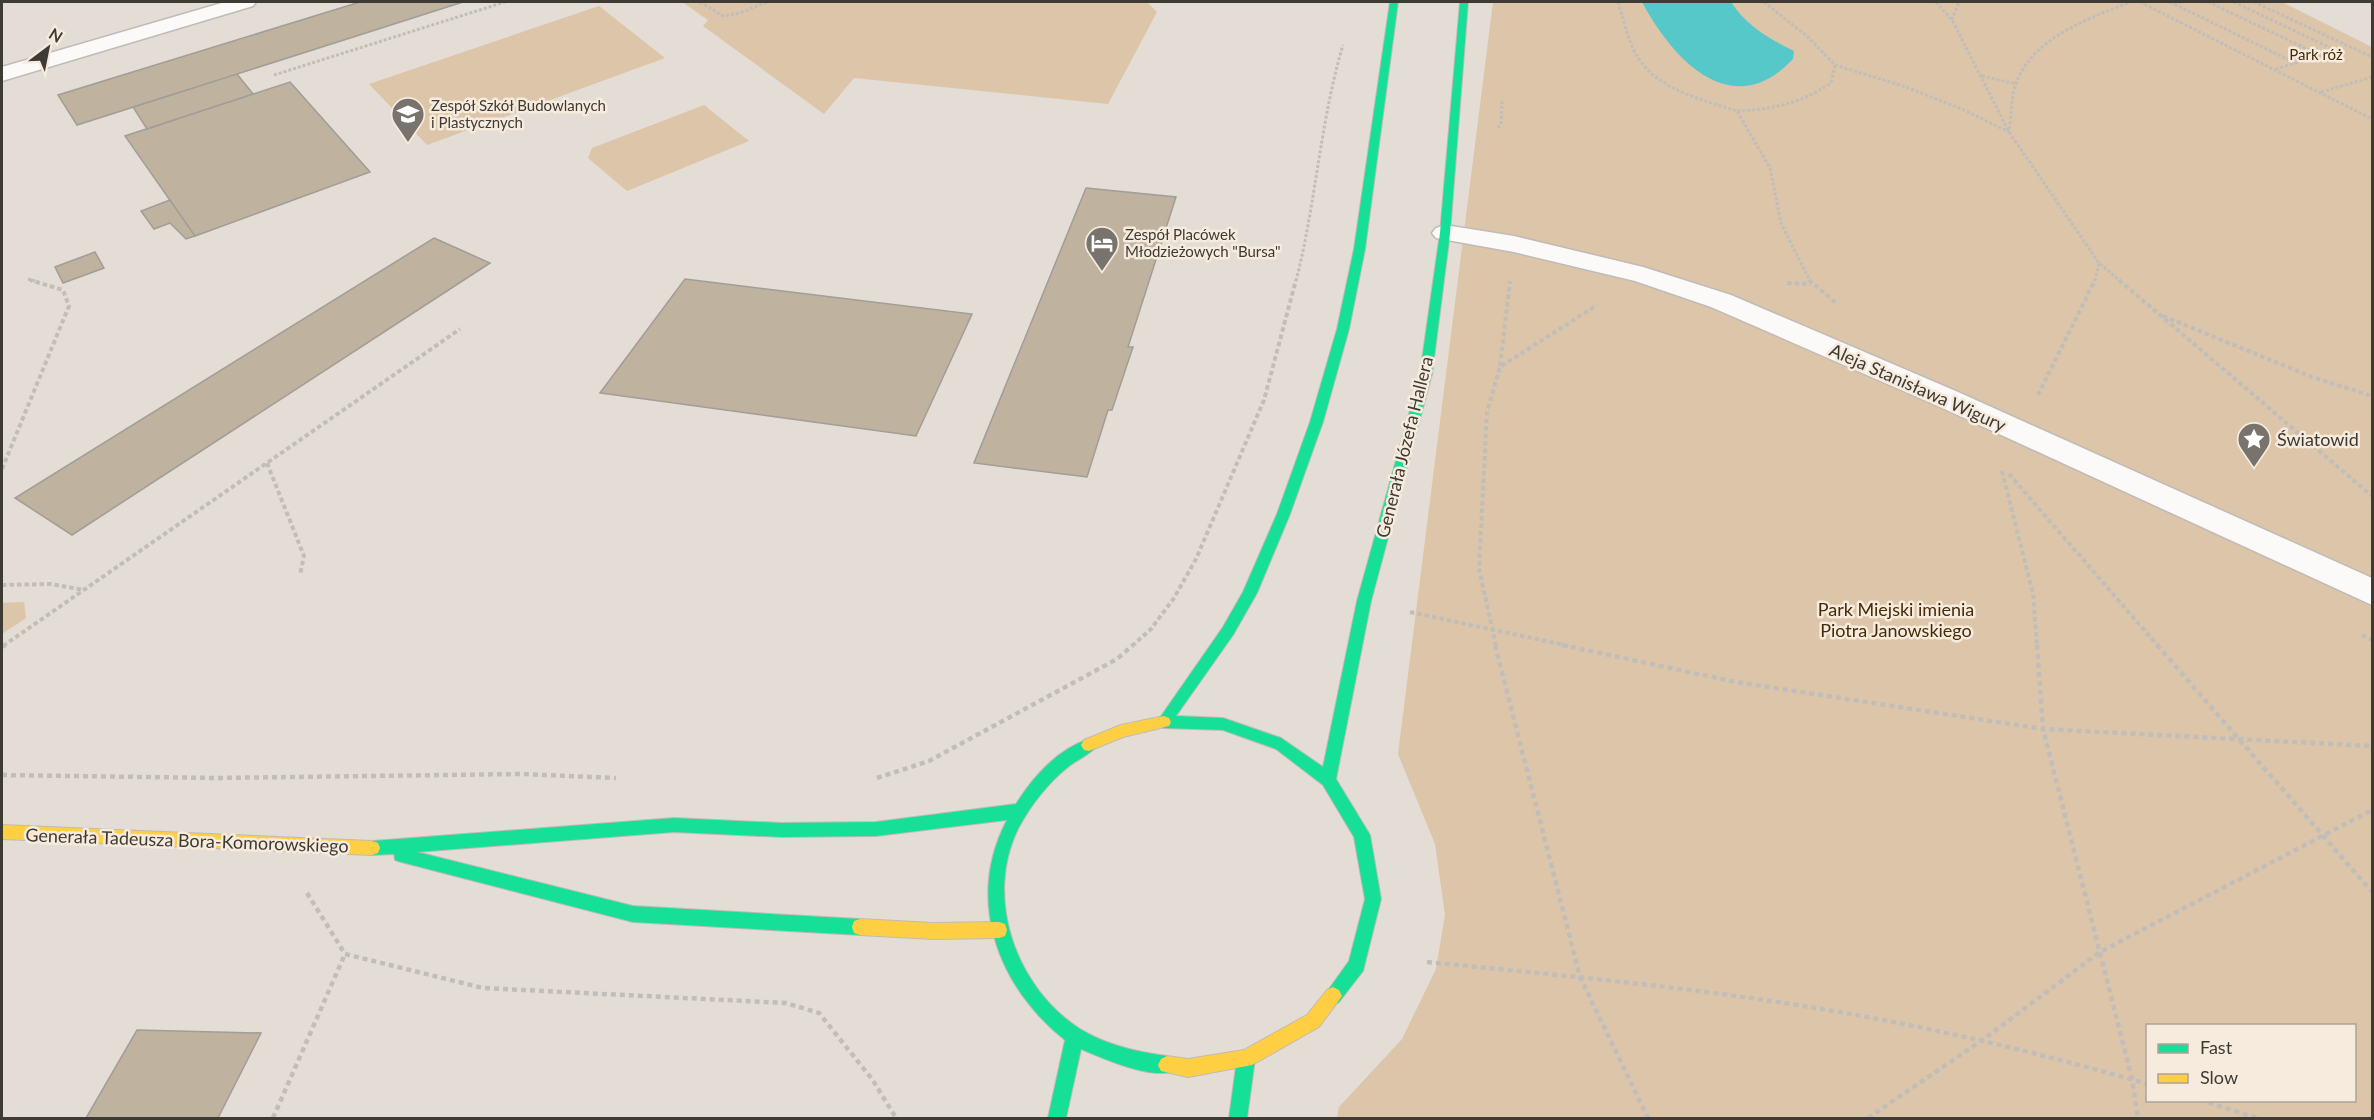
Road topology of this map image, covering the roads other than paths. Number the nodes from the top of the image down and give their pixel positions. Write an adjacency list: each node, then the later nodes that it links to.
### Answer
1 (246, 2): 4 (street)
2 (1394, 2): 7 (main road)
3 (1464, 2): 5 (main road, Generała Józefa Hallera)
4 (2, 74)
5 (1445, 234): 6 (street, Aleja Stanisława Wigury); 8 (main road, Generała Józefa Hallera)
6 (2373, 592)
7 (1164, 722): 8 (main road); 9 (main road)
8 (1328, 780): 14 (main road)
9 (1018, 811): 11 (main road, Generała Tadeusza Bora-Komorowskiego); 12 (main road)
10 (2, 832): 11 (main road, Generała Tadeusza Bora-Komorowskiego)
11 (373, 848): 12 (main road, Generała Tadeusza Bora-Komorowskiego)
12 (999, 930): 13 (main road)
13 (1076, 1036): 14 (main road); 15 (main road)
14 (1246, 1059): 16 (main road)
15 (1057, 1119)
16 (1238, 1119)

